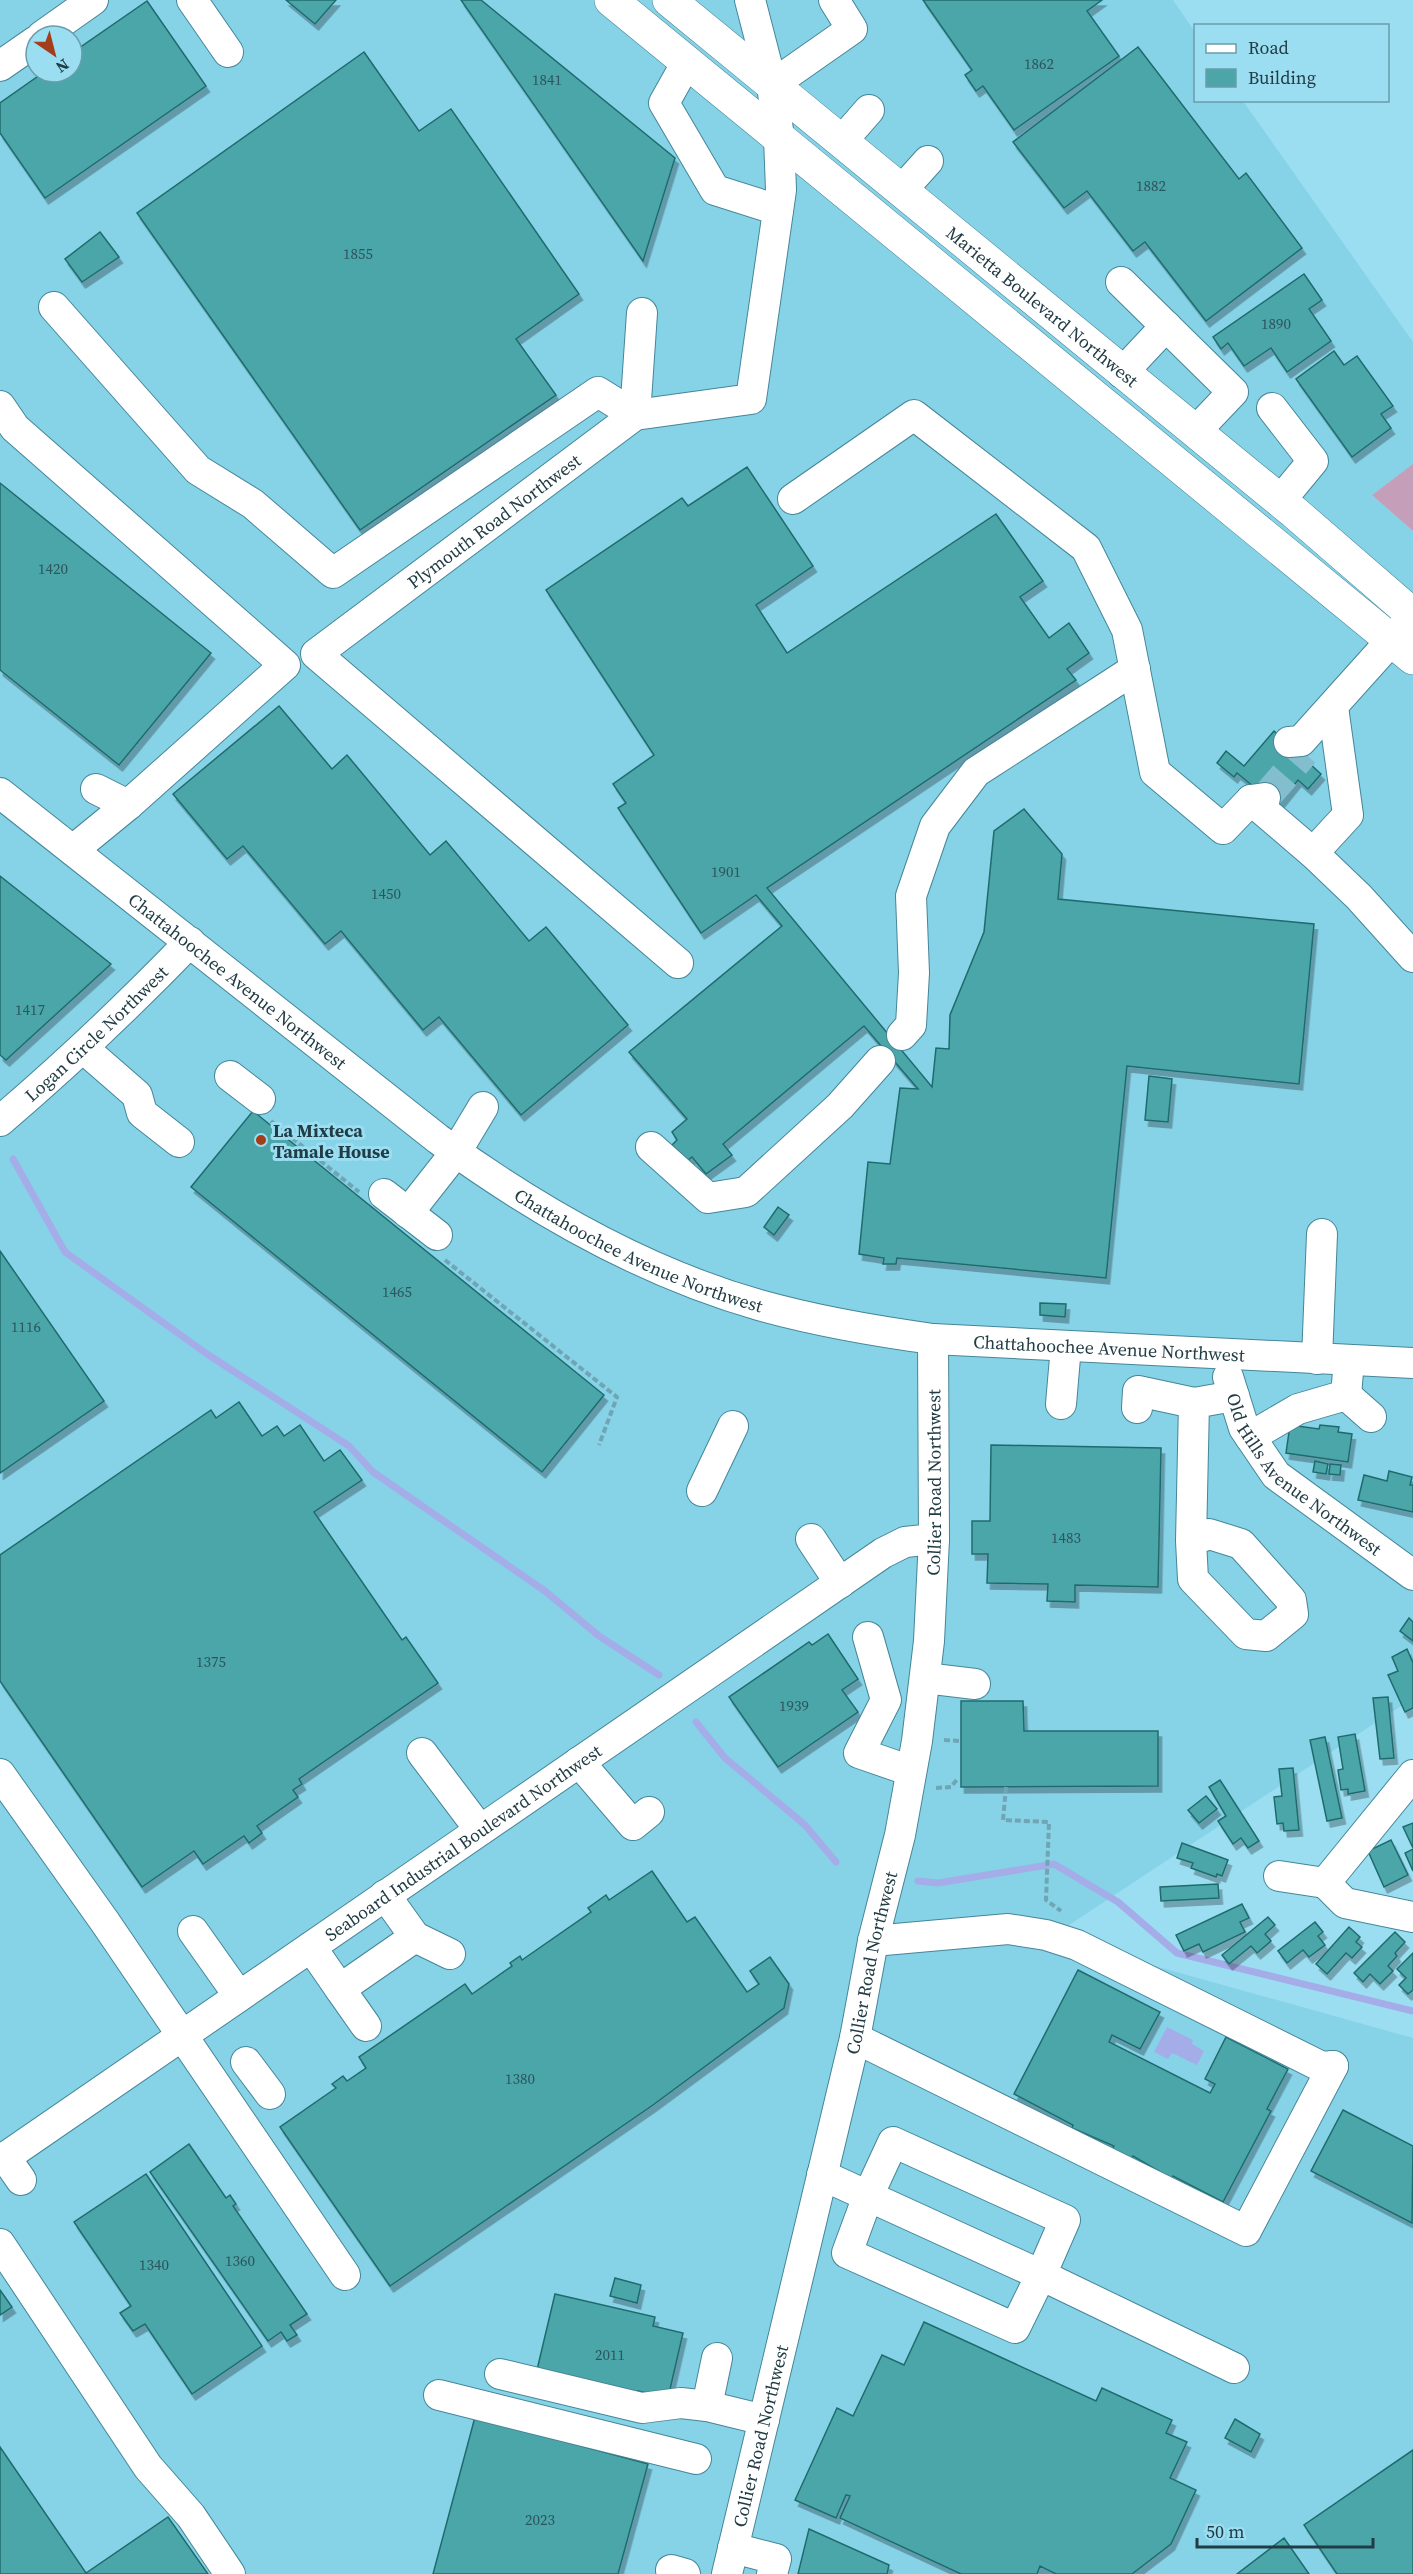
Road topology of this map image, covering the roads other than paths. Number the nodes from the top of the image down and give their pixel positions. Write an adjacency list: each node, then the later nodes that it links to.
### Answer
1 (93, 0): 7 (street)
2 (192, 0): 9 (street)
3 (611, 0): 10 (main road)
4 (669, 0): 12 (main road, Marietta Boulevard Northwest)
5 (750, 0): 12 (street, Plymouth Road Northwest)
6 (834, 0): 12 (street)
7 (59, 24)
8 (24, 49): 11 (street)
9 (228, 52)
10 (687, 62): 14 (main road); 18 (street)
11 (0, 66)
12 (772, 86): 14 (street, Plymouth Road Northwest); 15 (main road, Marietta Boulevard Northwest)
13 (869, 110): 15 (street)
14 (779, 138): 18 (street, Plymouth Road Northwest); 30 (main road)
15 (841, 142): 17 (main road, Marietta Boulevard Northwest)
16 (928, 161): 17 (street)
17 (901, 190): 23 (main road, Marietta Boulevard Northwest)
18 (778, 210): 26 (street, Plymouth Road Northwest)
19 (1121, 282): 22 (street)
20 (54, 308): 26 (street)
21 (642, 313): 26 (street)
22 (1166, 326): 23 (street); 27 (street)
23 (1122, 373): 27 (main road, Marietta Boulevard Northwest)
24 (0, 406): 32 (street)
25 (1272, 408): 29 (street)
26 (635, 415): 31 (street, Plymouth Road Northwest)
27 (1195, 432): 29 (main road, Marietta Boulevard Northwest)
28 (793, 499): 33 (street)
29 (1280, 501): 30 (main road, Marietta Boulevard Northwest)
30 (1408, 632): 34 (street)
31 (315, 654): 32 (street, Plymouth Road Northwest); 43 (street)
32 (285, 665): 38 (street)
33 (1135, 669): 40 (street); 44 (street)
34 (1333, 707): 35 (street); 40 (street)
35 (1298, 745)
36 (96, 789): 38 (street)
37 (0, 793): 39 (street, Chattahoochee Avenue Northwest)
38 (128, 805): 39 (street)
39 (74, 850): 41 (street, Chattahoochee Avenue Northwest)
40 (1313, 854): 42 (street)
41 (190, 942): 45 (street, Logan Circle Northwest); 53 (street, Chattahoochee Avenue Northwest)
42 (1413, 957)
43 (678, 963)
44 (902, 1035)
45 (83, 1048): 50 (street, Logan Circle Northwest); 51 (street)
46 (880, 1060): 52 (street)
47 (230, 1076): 48 (street)
48 (260, 1099)
49 (483, 1107): 53 (street)
50 (0, 1121)
51 (179, 1142)
52 (651, 1147)
53 (456, 1152): 55 (street); 58 (street, Chattahoochee Avenue Northwest)
54 (384, 1194): 55 (street)
55 (408, 1213): 57 (street)
56 (1322, 1234): 61 (street)
57 (437, 1236)
58 (933, 1339): 59 (street, Chattahoochee Avenue Northwest); 74 (street, Collier Road Northwest)
59 (1066, 1346): 60 (street, Chattahoochee Avenue Northwest); 67 (street)
60 (1220, 1354): 61 (street, Chattahoochee Avenue Northwest); 65 (street, Old Hills Avenue Northwest)
61 (1317, 1359): 62 (street, Chattahoochee Avenue Northwest)
62 (1349, 1360): 63 (street, Chattahoochee Avenue Northwest); 64 (street)
63 (1413, 1363)
64 (1346, 1395): 69 (street); 71 (street)
65 (1234, 1396): 66 (street); 71 (street, Old Hills Avenue Northwest)
66 (1194, 1403): 68 (street); 75 (street)
67 (1061, 1404)
68 (1137, 1408)
69 (1371, 1417)
70 (733, 1426): 72 (street)
71 (1250, 1437): 76 (street, Old Hills Avenue Northwest)
72 (702, 1491)
73 (811, 1539): 77 (street)
74 (934, 1539): 77 (street, Seaboard Industrial Boulevard Northwest); 79 (street, Collier Road Northwest)
75 (1191, 1541)
76 (1413, 1575)
77 (840, 1583): 82 (street, Seaboard Industrial Boulevard Northwest)
78 (868, 1637): 83 (street)
79 (925, 1678): 80 (street); 83 (street, Collier Road Northwest)
80 (975, 1684)
81 (422, 1753): 87 (street)
82 (579, 1762): 86 (street); 87 (street, Seaboard Industrial Boulevard Northwest)
83 (911, 1771): 94 (street, Collier Road Northwest)
84 (0, 1774): 100 (street)
85 (1413, 1775): 89 (street)
86 (649, 1812)
87 (480, 1830): 90 (street, Seaboard Industrial Boulevard Northwest)
88 (1279, 1876): 89 (street)
89 (1325, 1883): 91 (street)
90 (385, 1895): 93 (street); 95 (street, Seaboard Industrial Boulevard Northwest)
91 (1413, 1917)
92 (193, 1930): 98 (street)
93 (415, 1937): 96 (street); 97 (street)
94 (873, 1941): 101 (street, Collier Road Northwest); 101 (street)
95 (311, 1947): 97 (street); 98 (street, Seaboard Industrial Boulevard Northwest)
96 (450, 1954)
97 (340, 1989): 99 (street)
98 (239, 1996): 100 (street, Seaboard Industrial Boulevard Northwest)
99 (366, 2026)
100 (181, 2036): 104 (street, Seaboard Industrial Boulevard Northwest); 108 (street)
101 (855, 2038): 105 (street, Collier Road Northwest)
102 (246, 2062): 103 (street)
103 (270, 2094)
104 (9, 2166)
105 (822, 2175): 106 (street); 115 (street, Collier Road Northwest)
106 (868, 2196): 109 (street); 109 (street); 109 (street)
107 (0, 2244): 118 (street)
108 (345, 2275)
109 (1041, 2275): 111 (street)
110 (717, 2358): 114 (street)
111 (1234, 2368)
112 (500, 2374): 114 (street)
113 (439, 2395): 116 (street)
114 (707, 2406): 115 (street)
115 (764, 2420): 117 (street, Collier Road Northwest)
116 (696, 2459)
117 (730, 2561): 119 (street)
118 (230, 2574)
119 (772, 2574)

